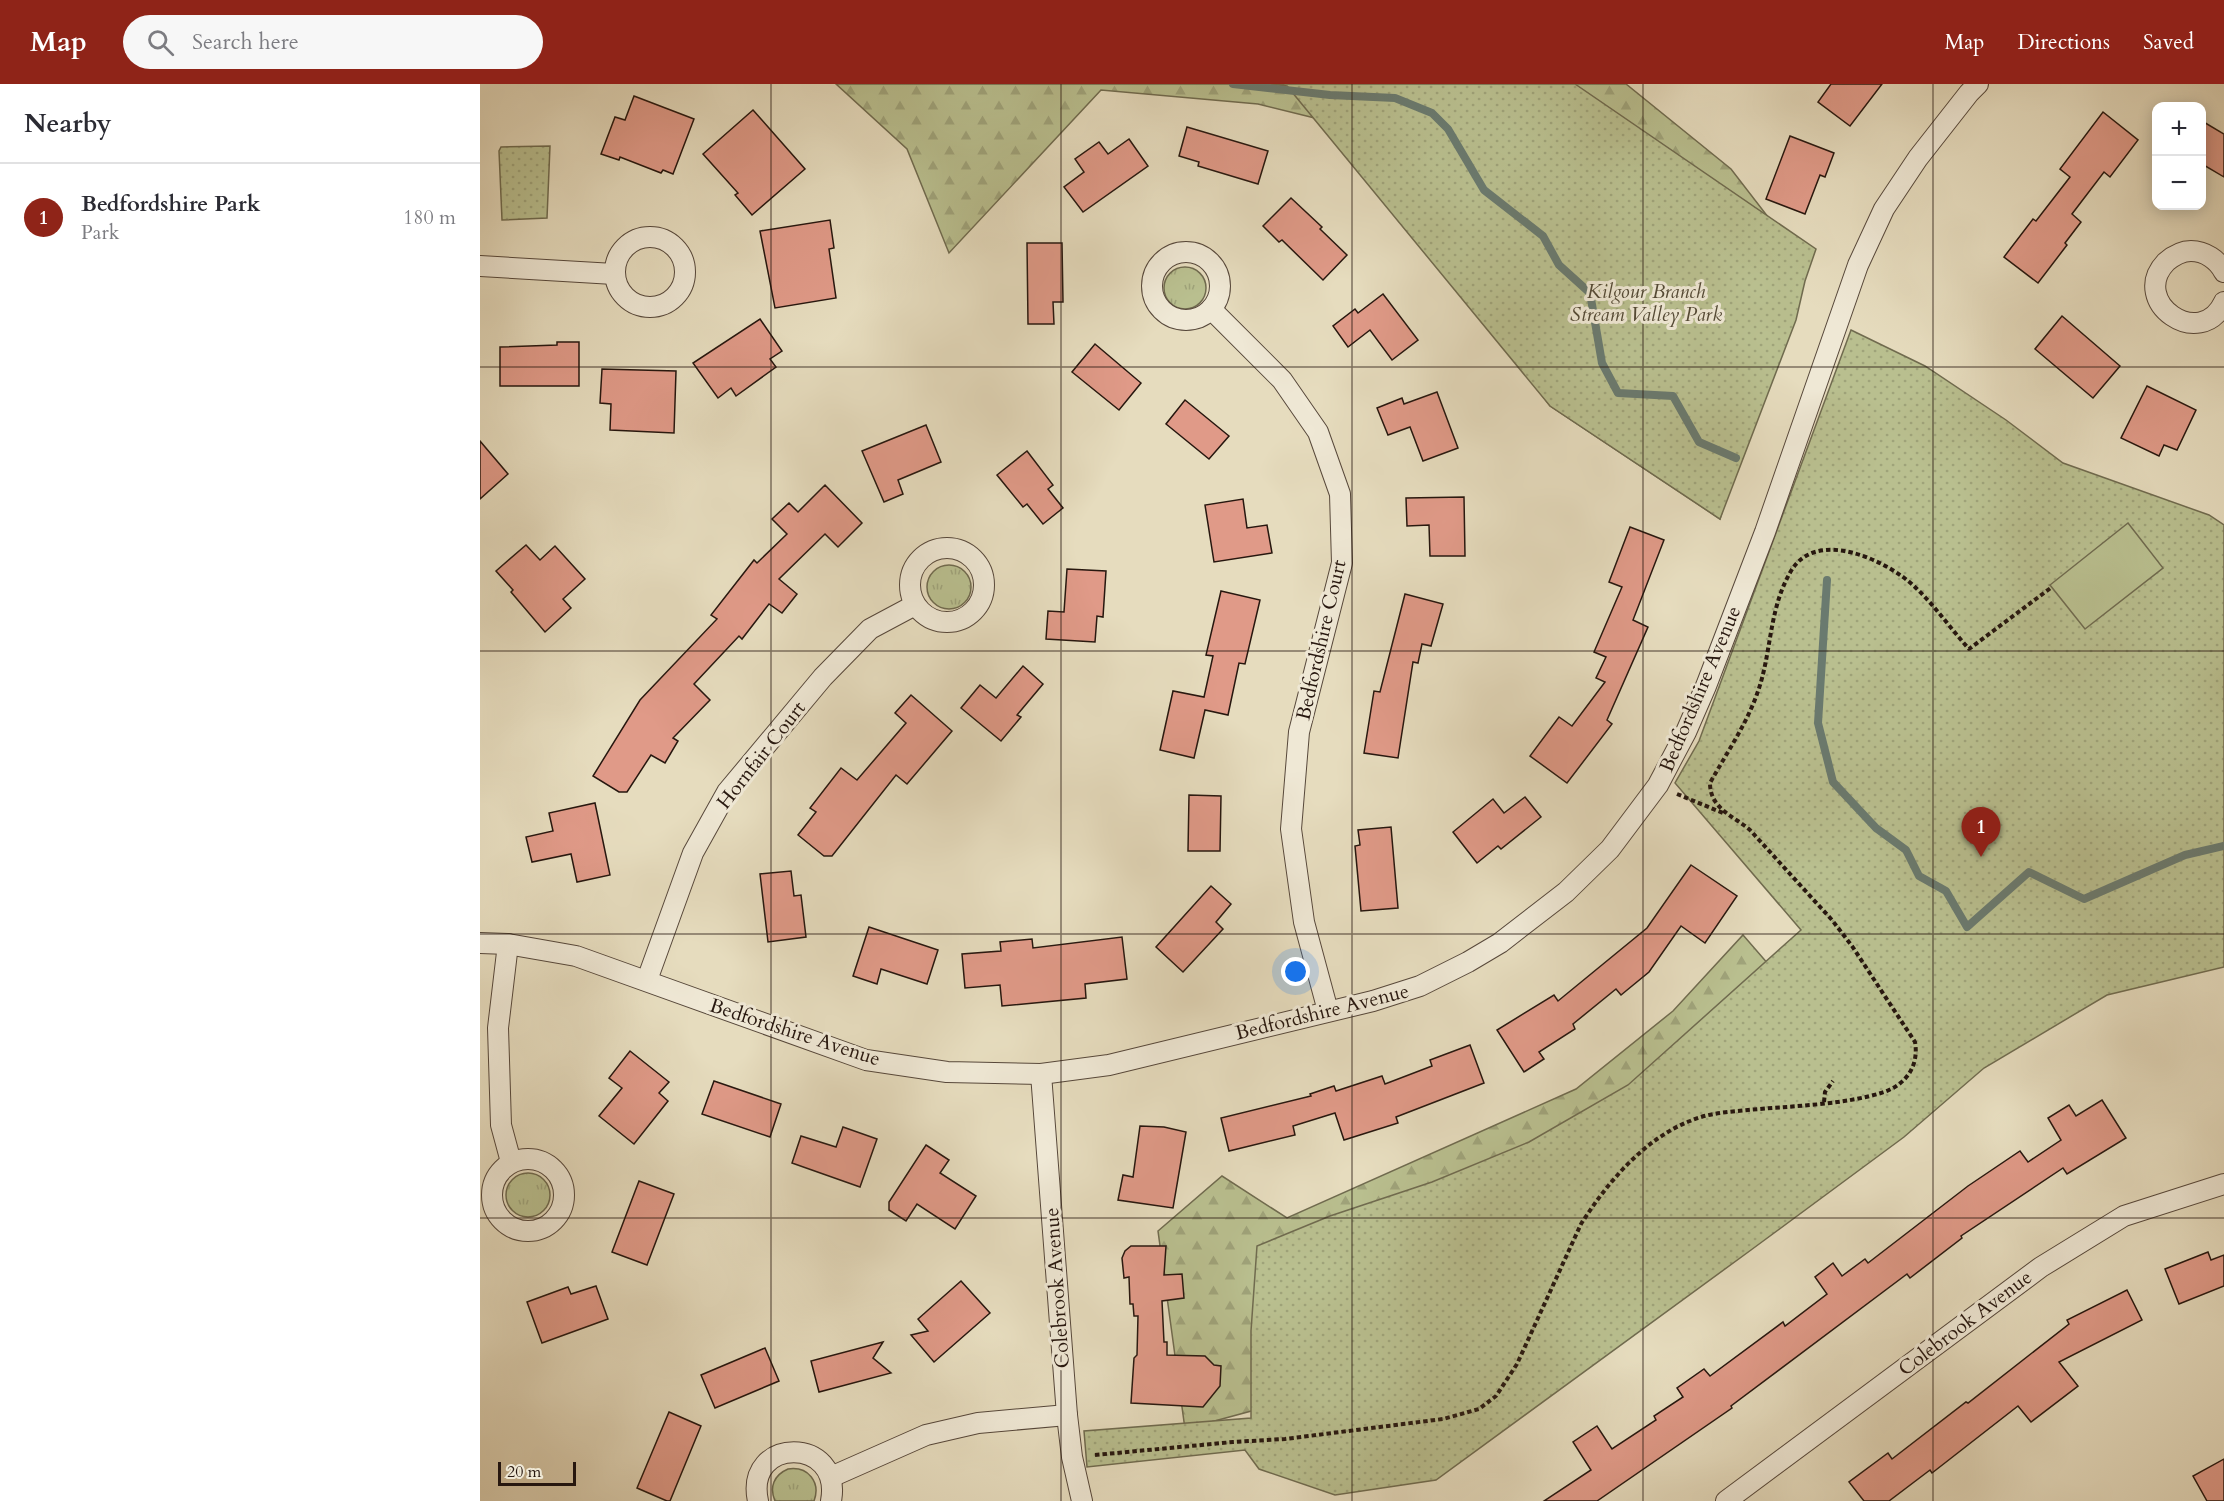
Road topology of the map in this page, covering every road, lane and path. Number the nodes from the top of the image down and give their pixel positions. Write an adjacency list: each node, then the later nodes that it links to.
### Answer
1 (1978, 84): 9 (street, Bedfordshire Avenue)
2 (480, 266): 4 (street)
3 (2224, 272): 5 (street)
4 (614, 274)
5 (2223, 306)
6 (1211, 309): 14 (street, Bedfordshire Court)
7 (2052, 587): 10 (path)
8 (915, 604): 13 (street, Hornfair Court)
9 (1658, 785): 10 (path); 14 (street, Bedfordshire Avenue)
10 (1724, 813): 17 (path)
11 (480, 943): 12 (street, Bedfordshire Avenue)
12 (508, 944): 13 (street, Bedfordshire Avenue); 18 (street)
13 (647, 980): 15 (street, Bedfordshire Avenue)
14 (1328, 1011): 15 (street, Bedfordshire Avenue)
15 (1041, 1074): 20 (street, Colebrook Avenue)
16 (1833, 1081): 17 (path)
17 (1824, 1102): 21 (path)
18 (511, 1162)
19 (2224, 1184): 26 (street, Colebrook Avenue)
20 (1067, 1415): 21 (street, Colebrook Avenue); 22 (street)
21 (1072, 1457): 25 (street, Colebrook Avenue)
22 (831, 1477): 23 (street); 24 (street)
23 (758, 1501)
24 (831, 1501)
25 (1082, 1501)
26 (1726, 1501)

